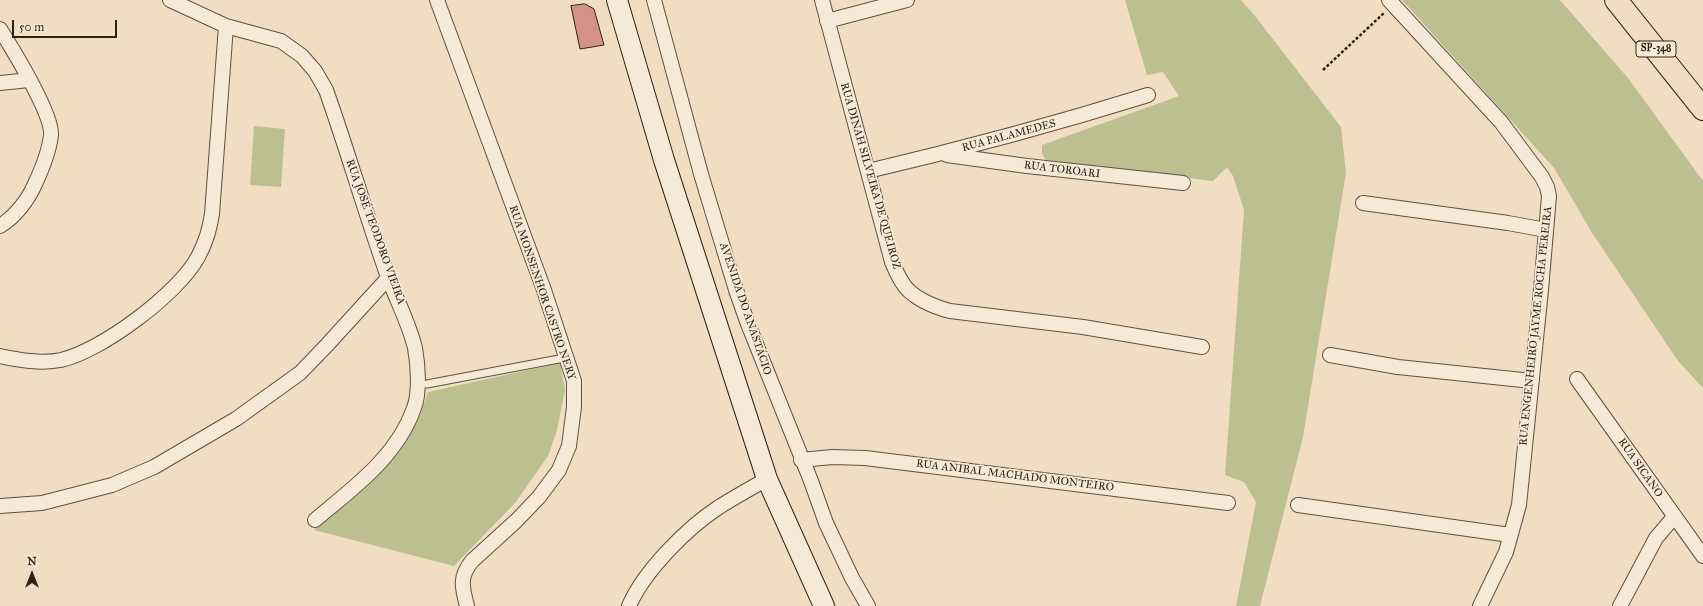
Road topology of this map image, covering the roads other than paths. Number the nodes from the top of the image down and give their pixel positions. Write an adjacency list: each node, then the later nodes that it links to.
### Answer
1 (170, 0): 10 (street, RUA JOSÉ TEODORO VIEIRA)
2 (437, 0): 39 (street, RUA MONSENHOR CASTRO NERY)
3 (617, 0): 31 (main road)
4 (654, 0): 30 (street, AVENIDA DO ANASTÁCIO)
5 (822, 0): 9 (street, RUA DINAH SILVEIRA DE QUEIROZ)
6 (908, 0): 9 (street)
7 (1616, 0): 15 (highway, SP-348)
8 (1391, 2): 21 (street, RUA ENGENHEIRO JAYME ROCHA PEREIRA)
9 (828, 21): 17 (street, RUA DINAH SILVEIRA DE QUEIROZ)
10 (226, 26): 22 (street, RUA JOSÉ TEODORO VIEIRA); 25 (street)
11 (0, 29): 12 (street)
12 (29, 80): 13 (street); 20 (street)
13 (0, 83)
14 (1148, 95): 16 (street, RUA PALAMEDES)
15 (1703, 109)
16 (941, 154): 17 (street, RUA PALAMEDES); 18 (street, RUA TOROARI)
17 (868, 171): 23 (street, RUA DINAH SILVEIRA DE QUEIROZ)
18 (1183, 183)
19 (1363, 204): 21 (street)
20 (0, 226)
21 (1546, 230): 28 (street, RUA ENGENHEIRO JAYME ROCHA PEREIRA)
22 (389, 278): 34 (street); 36 (street, RUA JOSÉ TEODORO VIEIRA)
23 (1202, 347)
24 (1330, 355): 28 (street)
25 (0, 356)
26 (560, 359): 29 (lane)
27 (1577, 379): 35 (street, RUA SICANO)
28 (1532, 381): 37 (street, RUA ENGENHEIRO JAYME ROCHA PEREIRA)
29 (427, 384)
30 (801, 460): 32 (street, RUA ANIBAL MACHADO MONTEIRO); 42 (street, AVENIDA DO ANASTÁCIO)
31 (767, 479): 40 (street); 41 (main road)
32 (1228, 503)
33 (1298, 504): 37 (street)
34 (0, 506)
35 (1674, 517): 38 (street, RUA SICANO); 44 (street)
36 (315, 520)
37 (1510, 535): 43 (street, RUA ENGENHEIRO JAYME ROCHA PEREIRA)
38 (1703, 556)
39 (467, 606)
40 (629, 606)
41 (824, 606)
42 (868, 606)
43 (1480, 606)
44 (1620, 606)

